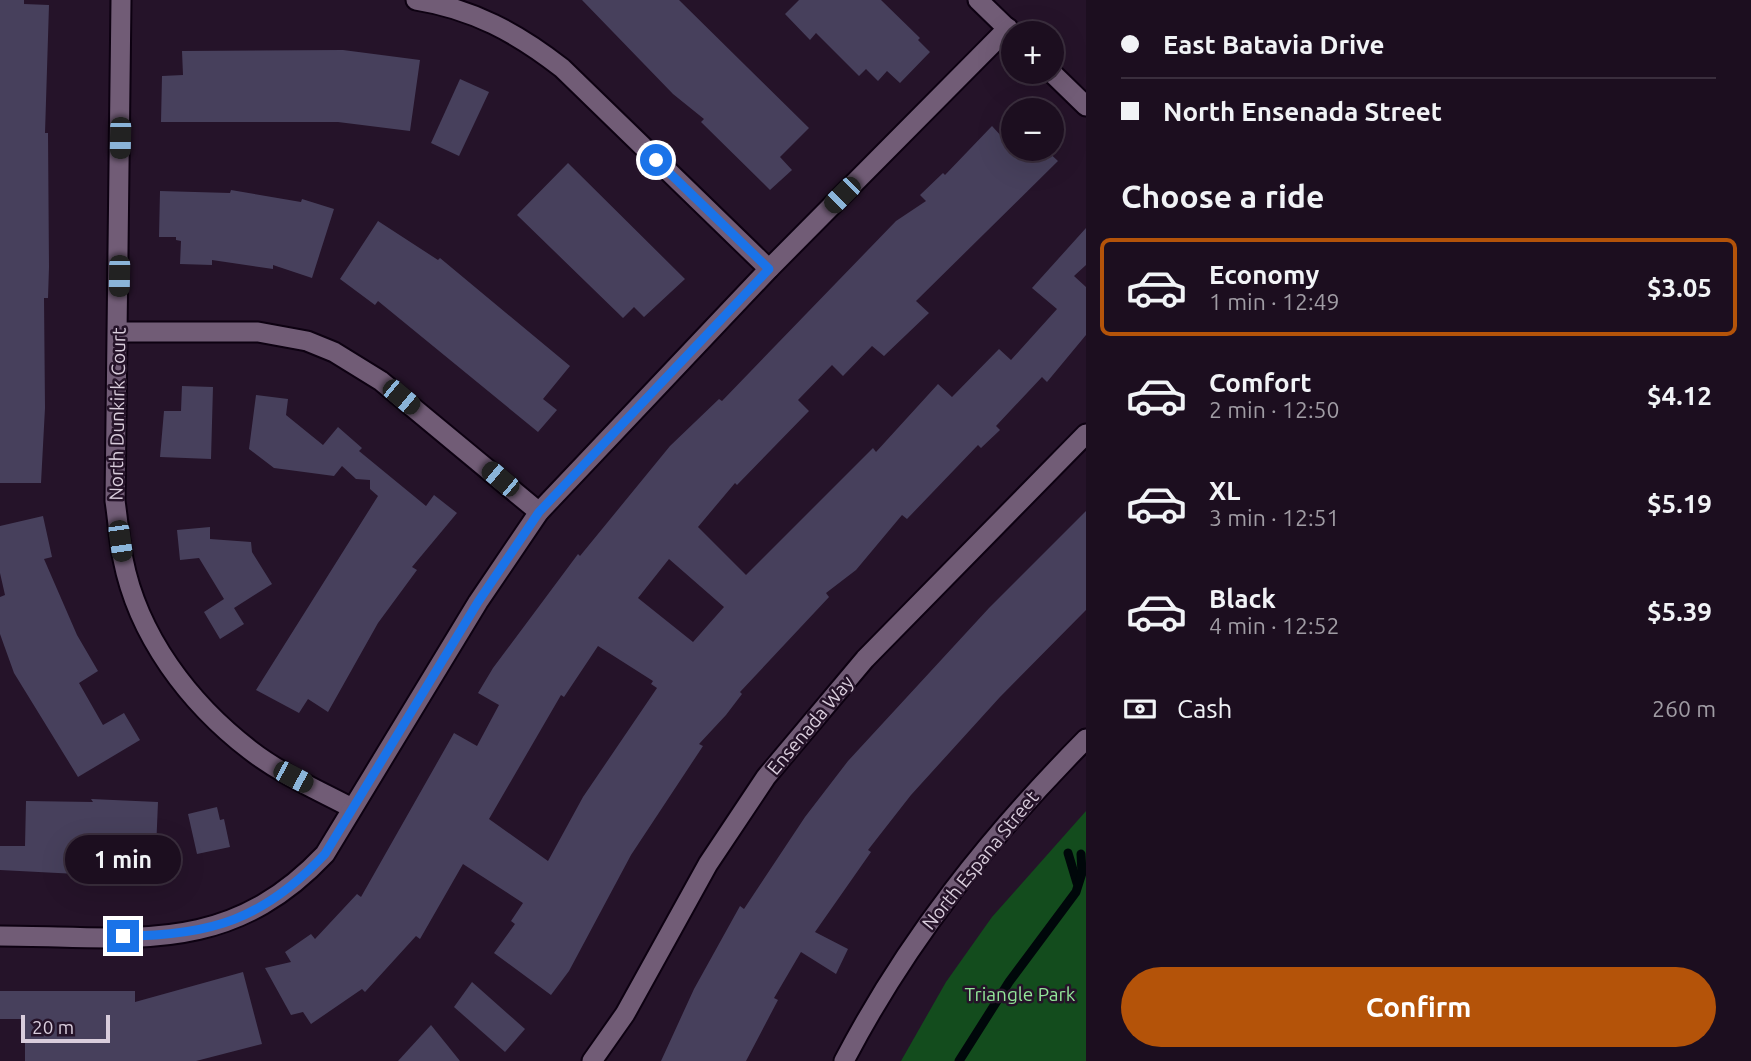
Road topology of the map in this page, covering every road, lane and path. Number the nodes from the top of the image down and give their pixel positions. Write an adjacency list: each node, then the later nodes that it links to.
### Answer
1 (121, 0): 9 (street, North Dunkirk Court)
2 (416, 0): 8 (street)
3 (978, 0): 4 (street)
4 (1001, 22)
5 (1001, 40): 8 (street)
6 (1063, 84): 7 (street)
7 (1086, 106)
8 (769, 269): 11 (street)
9 (118, 332): 11 (street); 13 (street, North Dunkirk Court)
10 (1086, 433): 15 (street, Ensenada Way)
11 (539, 512): 13 (street)
12 (1086, 740): 16 (street, North Espana Street)
13 (352, 808): 14 (street)
14 (0, 936)
15 (592, 1061)
16 (844, 1061)

